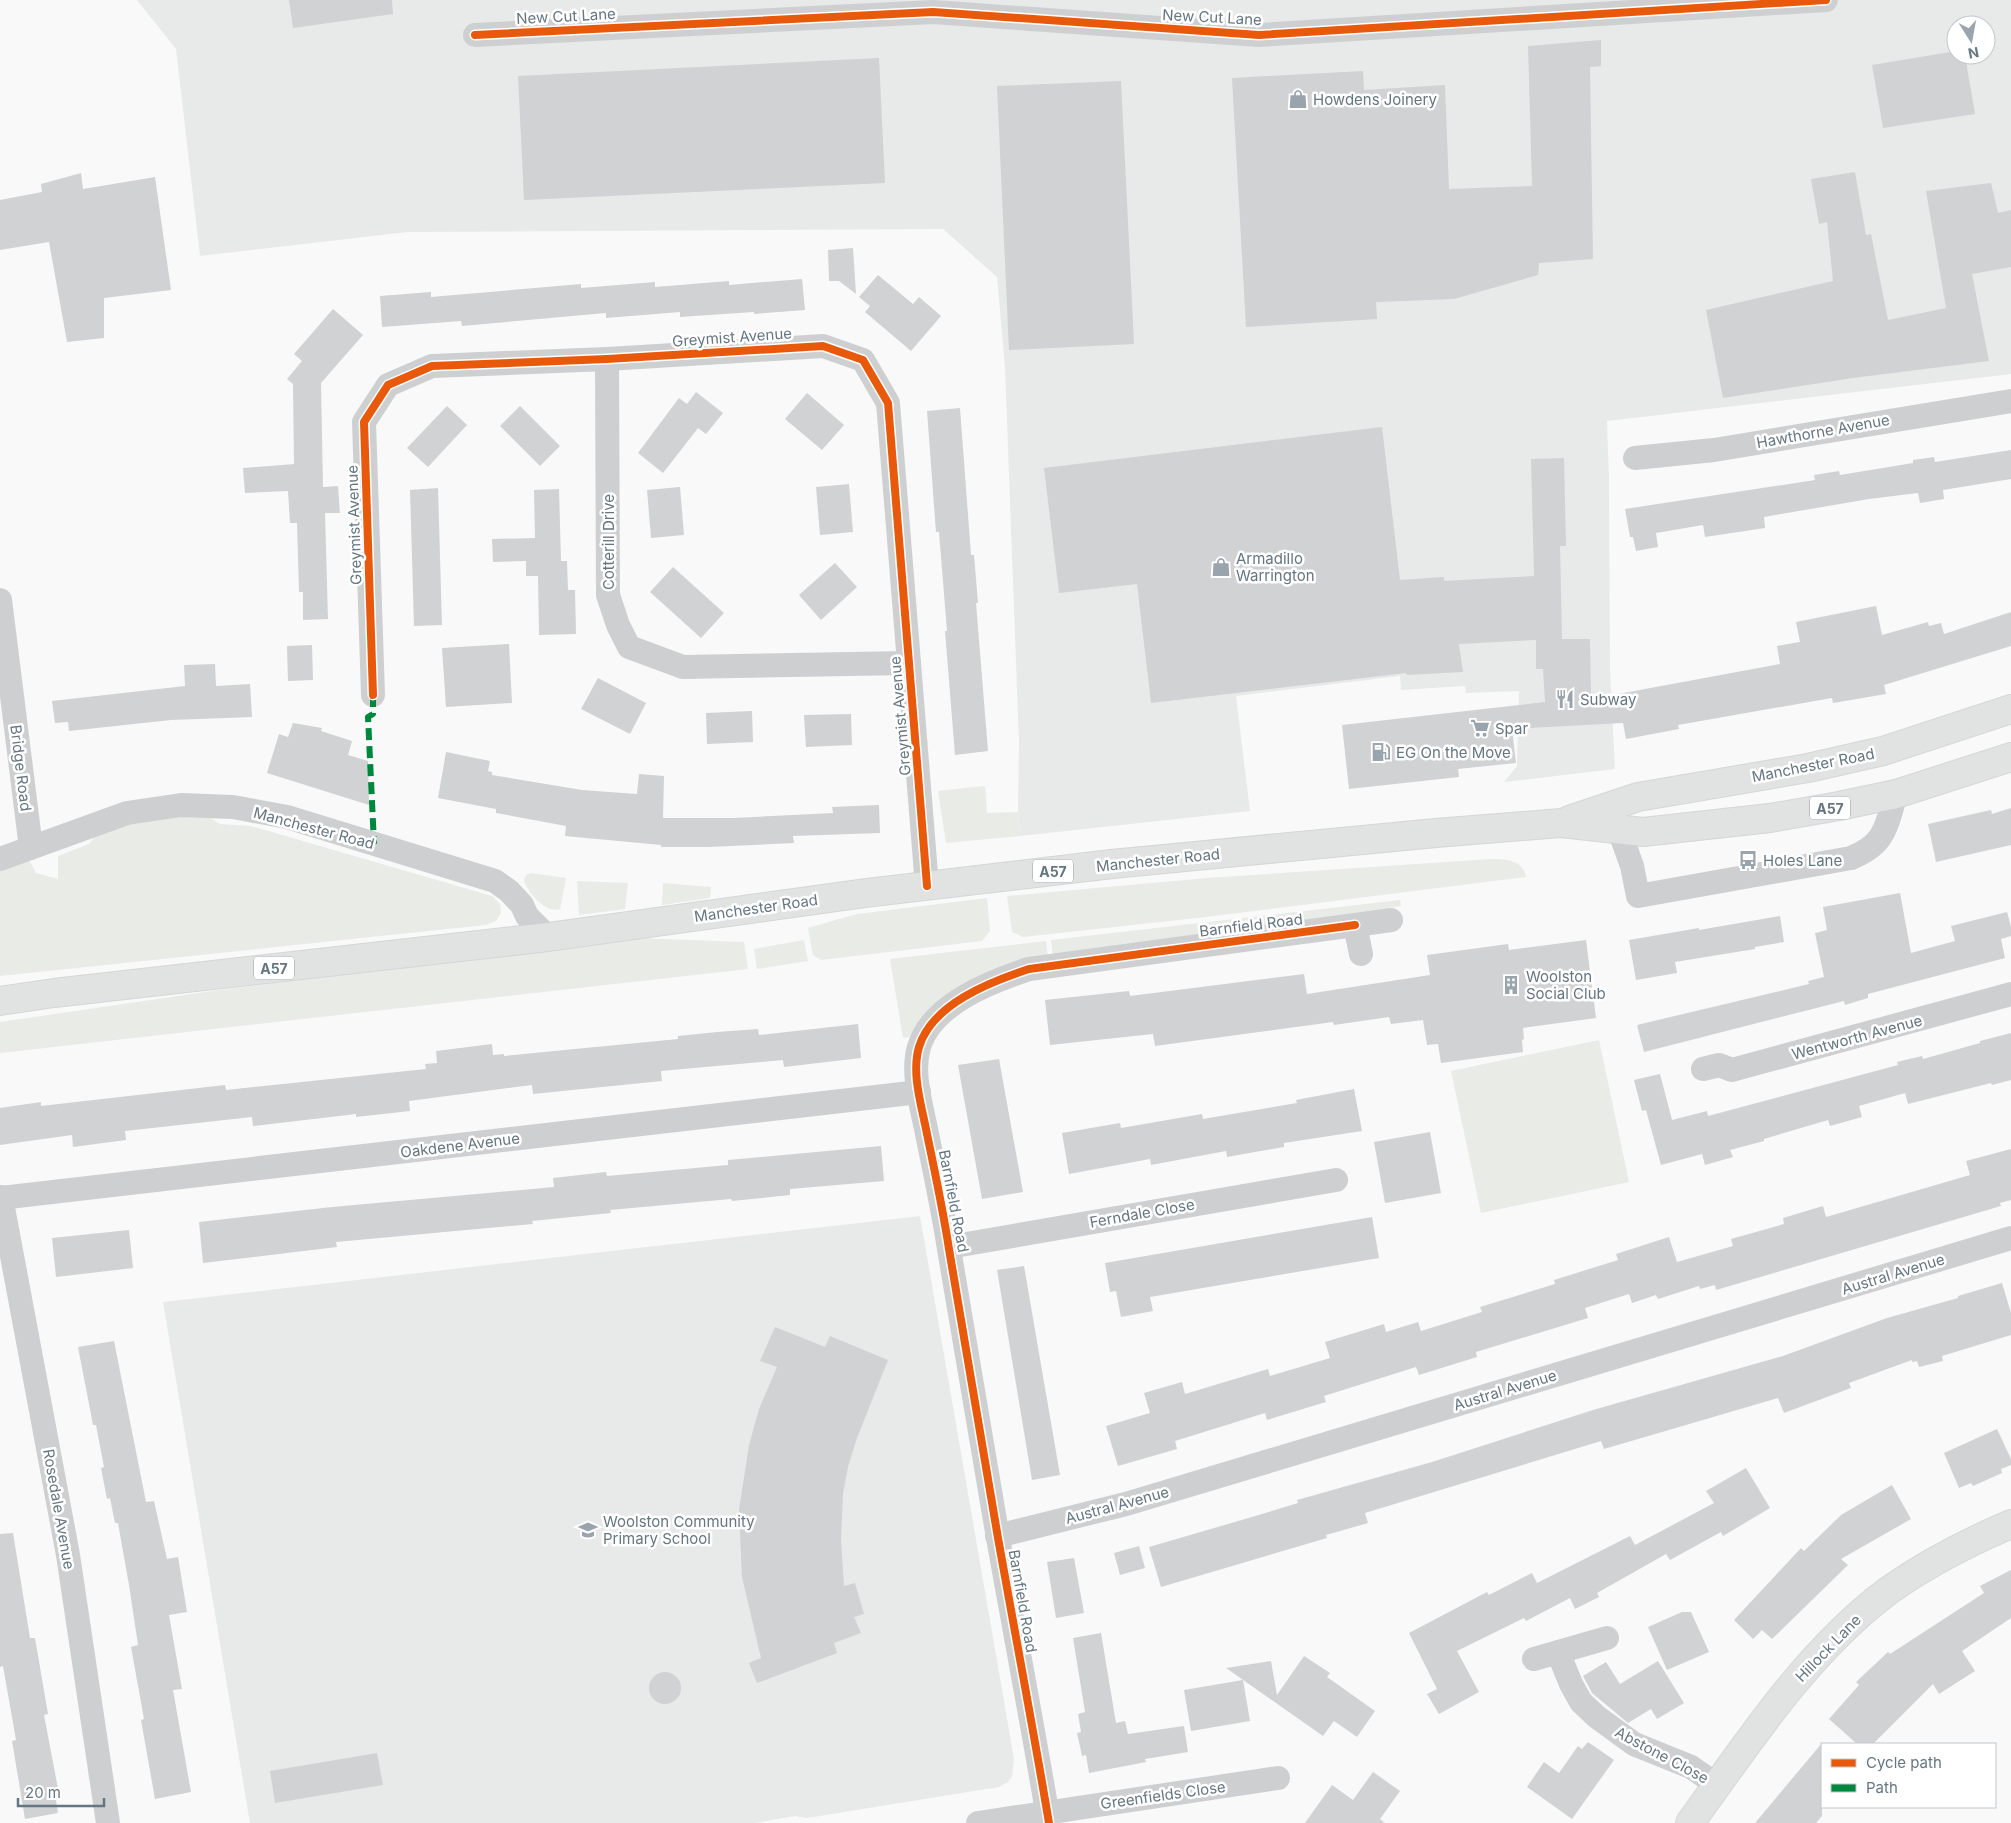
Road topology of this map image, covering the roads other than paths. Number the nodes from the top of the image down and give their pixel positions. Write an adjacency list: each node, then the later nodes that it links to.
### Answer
1 (1826, 0): 2 (street, New Cut Lane)
2 (475, 34)
3 (607, 359): 7 (street, Greymist Avenue); 7 (street, Cotterill Drive); 8 (street, Greymist Avenue)
4 (2011, 401): 5 (street, Hawthorne Avenue)
5 (1635, 458)
6 (0, 600): 13 (street, Bridge Road)
7 (910, 663): 15 (street, Greymist Avenue)
8 (373, 695)
9 (2011, 709): 12 (main road, Manchester Road / A57)
10 (2011, 756): 11 (main road, Manchester Road / A57)
11 (1896, 794): 12 (main road, Manchester Road / A57); 12 (street)
12 (1614, 817): 15 (main road, Manchester Road / A57)
13 (31, 848): 14 (street, Manchester Road); 18 (street, Manchester Road)
14 (0, 859)
15 (928, 886): 18 (main road, Manchester Road / A57)
16 (1391, 920): 17 (street, Barnfield Road)
17 (1355, 925): 19 (street); 23 (street, Barnfield Road)
18 (548, 937): 21 (main road, Manchester Road / A57)
19 (1361, 954)
20 (2011, 994): 22 (street, Wentworth Avenue)
21 (0, 1001)
22 (1703, 1069)
23 (919, 1092): 25 (street, Oakdene Avenue); 27 (street, Barnfield Road)
24 (1336, 1180): 27 (street, Ferndale Close)
25 (0, 1197): 36 (street, Rosedale Avenue)
26 (2011, 1238): 29 (street, Austral Avenue)
27 (949, 1247): 29 (street, Barnfield Road)
28 (2011, 1524): 34 (main road, Hillock Lane)
29 (997, 1536): 35 (street, Barnfield Road)
30 (1607, 1638): 31 (street)
31 (1558, 1652): 32 (street); 34 (street, Abstone Close)
32 (1534, 1659)
33 (1278, 1778): 35 (street, Greenfields Close)
34 (1717, 1785): 38 (main road, Hillock Lane)
35 (1048, 1818): 37 (street, Greenfields Close)
36 (108, 1823)
37 (978, 1823)
38 (1690, 1823)

